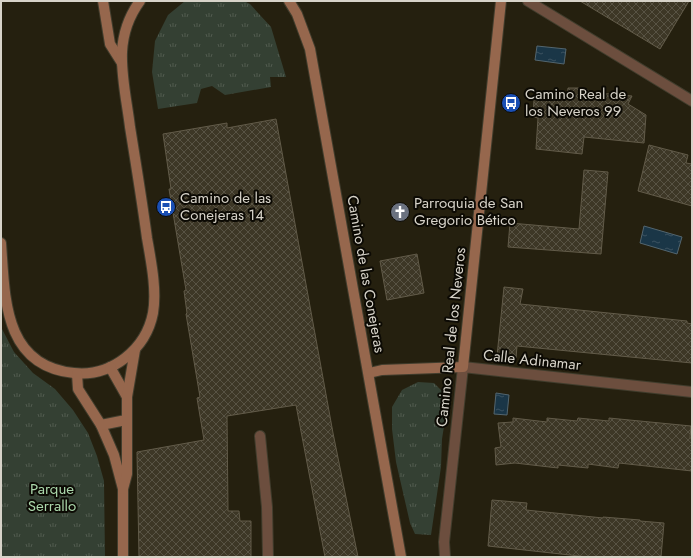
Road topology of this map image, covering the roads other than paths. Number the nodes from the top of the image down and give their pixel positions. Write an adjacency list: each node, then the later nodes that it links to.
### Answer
1 (103, 1): 6 (main road)
2 (140, 1): 6 (main road)
3 (289, 1): 12 (main road, Camino de las Conejeras)
4 (501, 1): 10 (main road, Camino Real de los Neveros)
5 (528, 1): 7 (street)
6 (122, 63): 9 (main road)
7 (692, 101)
8 (1, 243): 13 (main road)
9 (135, 350): 11 (main road); 15 (main road)
10 (463, 367): 12 (main road, Calle Adinamar); 14 (street, Calle Adinamar); 23 (street, Camino Real de los Neveros)
11 (110, 368): 13 (main road); 15 (main road)
12 (369, 373): 22 (main road, Camino de las Conejeras)
13 (77, 374): 17 (main road)
14 (692, 392)
15 (126, 396): 16 (main road)
16 (126, 420): 17 (main road); 19 (main road)
17 (101, 425): 19 (main road)
18 (260, 436): 21 (street)
19 (123, 489): 20 (main road)
20 (124, 557)
21 (268, 557)
22 (401, 557)
23 (445, 557)

